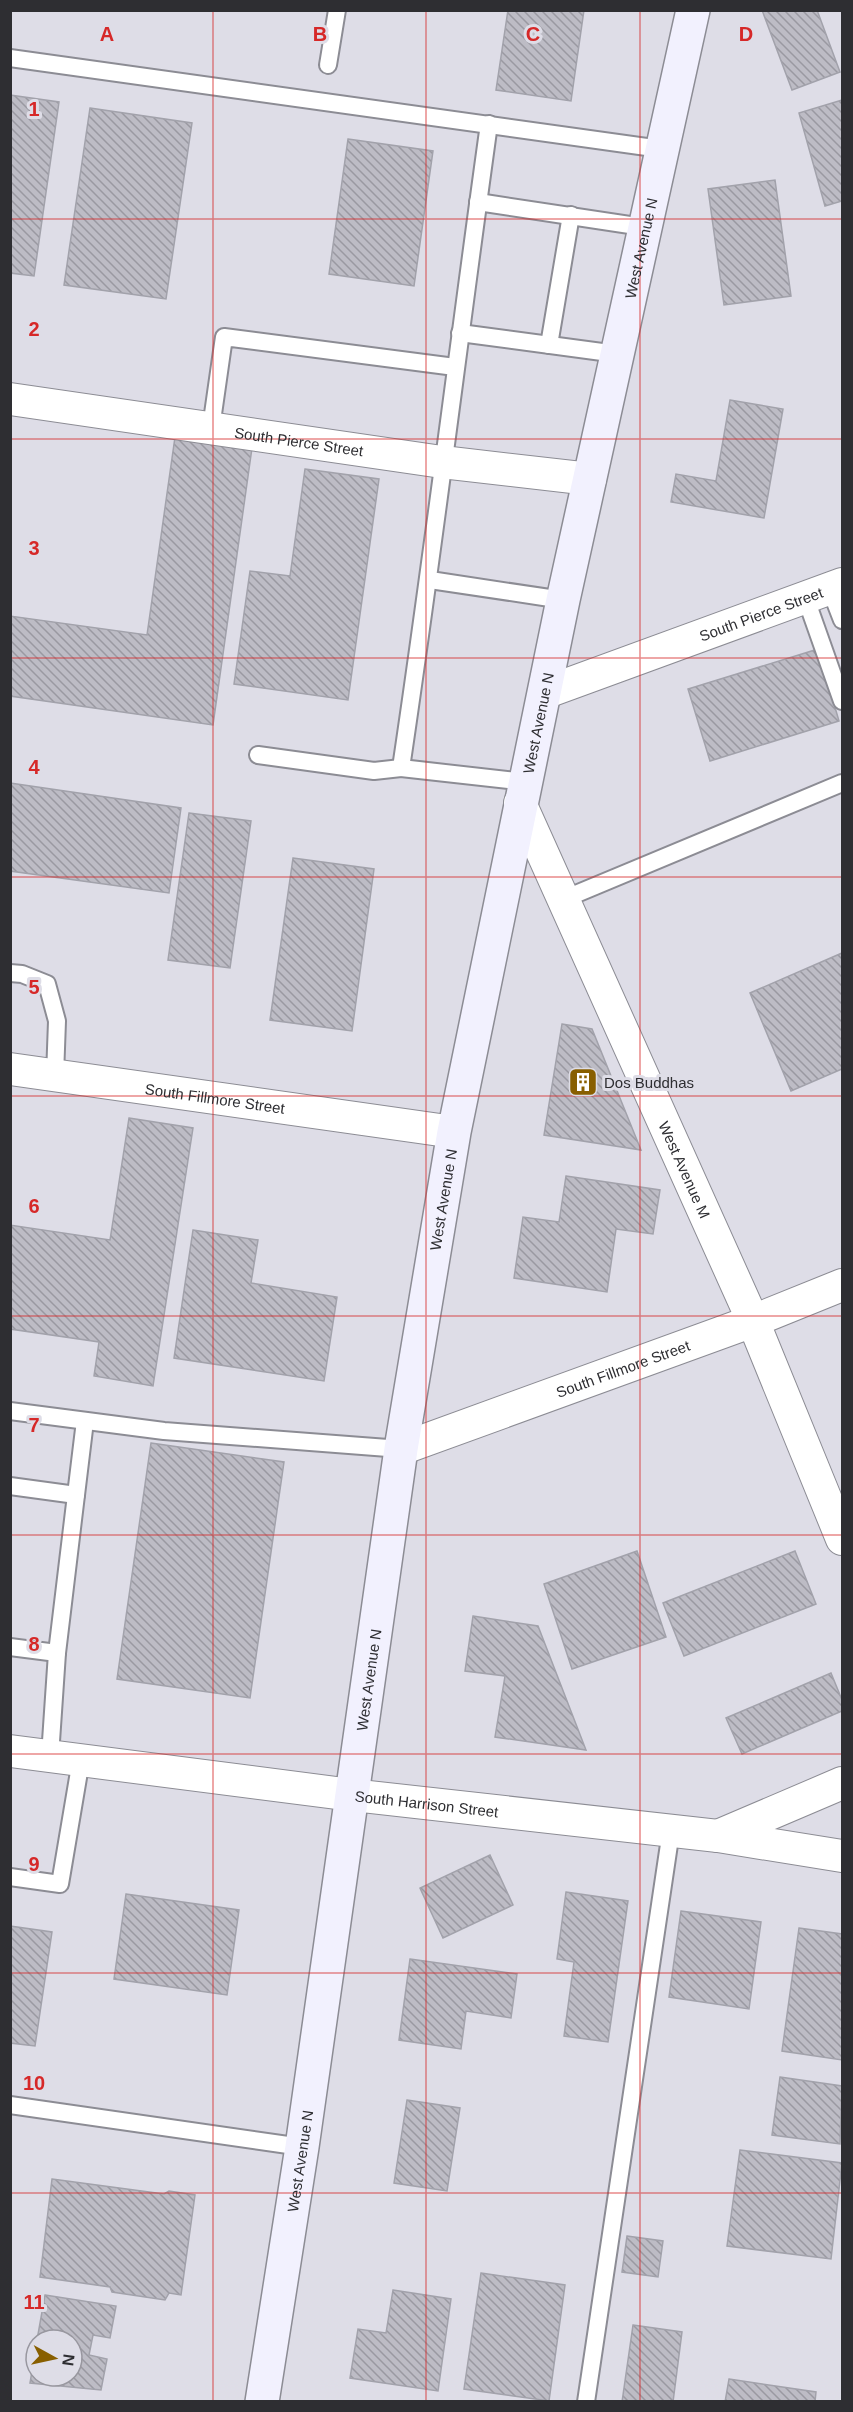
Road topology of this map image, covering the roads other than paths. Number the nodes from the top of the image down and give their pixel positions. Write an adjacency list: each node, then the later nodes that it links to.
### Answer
1 (337, 10): 4 (lane)
2 (693, 10): 6 (main road, West Avenue N)
3 (10, 58): 5 (lane)
4 (328, 65)
5 (489, 124): 6 (lane); 7 (lane)
6 (661, 149): 9 (main road, West Avenue N)
7 (478, 202): 8 (lane); 10 (lane)
8 (571, 215): 9 (lane); 11 (lane)
9 (644, 227): 12 (main road, West Avenue N)
10 (460, 333): 11 (lane); 13 (lane)
11 (549, 345): 12 (lane)
12 (617, 354): 17 (main road, West Avenue N)
13 (455, 367): 15 (lane); 16 (lane)
14 (10, 399): 15 (street, South Pierce Street)
15 (211, 428): 16 (street, South Pierce Street)
16 (442, 462): 17 (street, South Pierce Street); 18 (lane)
17 (590, 479): 20 (main road, West Avenue N)
18 (429, 580): 20 (lane); 25 (lane)
19 (826, 590): 21 (lane); 22 (street, South Pierce Street); 23 (lane)
20 (563, 600): 22 (main road, West Avenue N)
21 (843, 620)
22 (544, 693): 27 (main road, West Avenue N)
23 (843, 701)
24 (258, 754): 25 (lane)
25 (401, 768): 27 (lane)
26 (843, 783): 28 (lane)
27 (523, 793): 28 (street, West Avenue M); 32 (main road, West Avenue N)
28 (564, 899): 34 (street, West Avenue M)
29 (10, 973): 31 (lane)
30 (10, 1070): 31 (street, South Fillmore Street)
31 (55, 1076): 32 (street, South Fillmore Street)
32 (454, 1132): 37 (main road, West Avenue N)
33 (843, 1285): 34 (street, South Fillmore Street)
34 (753, 1321): 37 (street, South Fillmore Street); 40 (street, West Avenue M)
35 (10, 1411): 36 (lane)
36 (85, 1421): 37 (lane); 39 (lane)
37 (401, 1449): 47 (main road, West Avenue N)
38 (10, 1486): 39 (lane)
39 (76, 1495): 42 (lane)
40 (843, 1539)
41 (10, 1647): 42 (lane)
42 (57, 1653): 44 (lane)
43 (10, 1751): 44 (street, South Harrison Street)
44 (50, 1756): 45 (street, South Harrison Street)
45 (81, 1760): 47 (street, South Harrison Street); 51 (lane)
46 (843, 1783): 49 (street)
47 (352, 1795): 48 (street, South Harrison Street); 53 (main road, West Avenue N)
48 (671, 1831): 49 (street, South Harrison Street); 55 (lane)
49 (718, 1836): 50 (street, South Harrison Street)
50 (843, 1856)
51 (10, 1877)
52 (10, 2105): 53 (lane)
53 (302, 2147): 54 (main road, West Avenue N)
54 (262, 2402)
55 (586, 2402)

